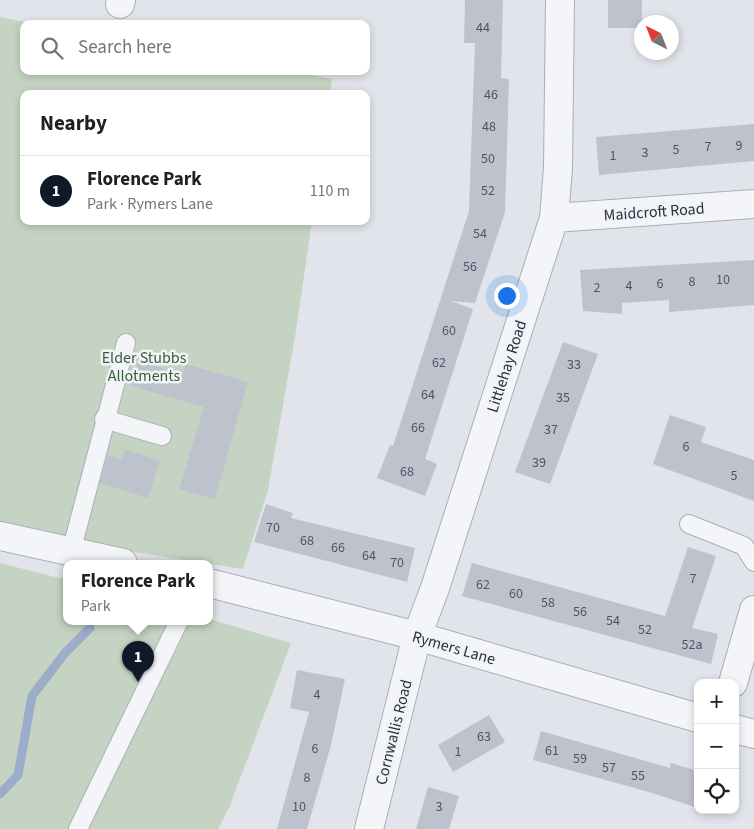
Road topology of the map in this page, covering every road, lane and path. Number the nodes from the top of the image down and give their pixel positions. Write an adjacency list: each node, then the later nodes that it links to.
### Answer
1 (560, 0): 3 (street, Littlehay Road)
2 (754, 204): 3 (street, Maidcroft Road)
3 (554, 218): 15 (street, Littlehay Road)
4 (126, 344): 5 (lane)
5 (104, 419): 6 (lane); 9 (lane)
6 (162, 436)
7 (689, 524): 11 (lane)
8 (0, 536): 9 (street)
9 (71, 552): 10 (street)
10 (109, 560)
11 (754, 562)
12 (213, 584): 15 (street, Rymers Lane)
13 (754, 610): 16 (street)
14 (177, 625): 20 (lane)
15 (417, 636): 17 (street, Rymers Lane); 21 (street, Cornwallis Road)
16 (734, 679)
17 (694, 717)
18 (739, 729): 19 (street)
19 (754, 734)
20 (78, 829)
21 (369, 829)

